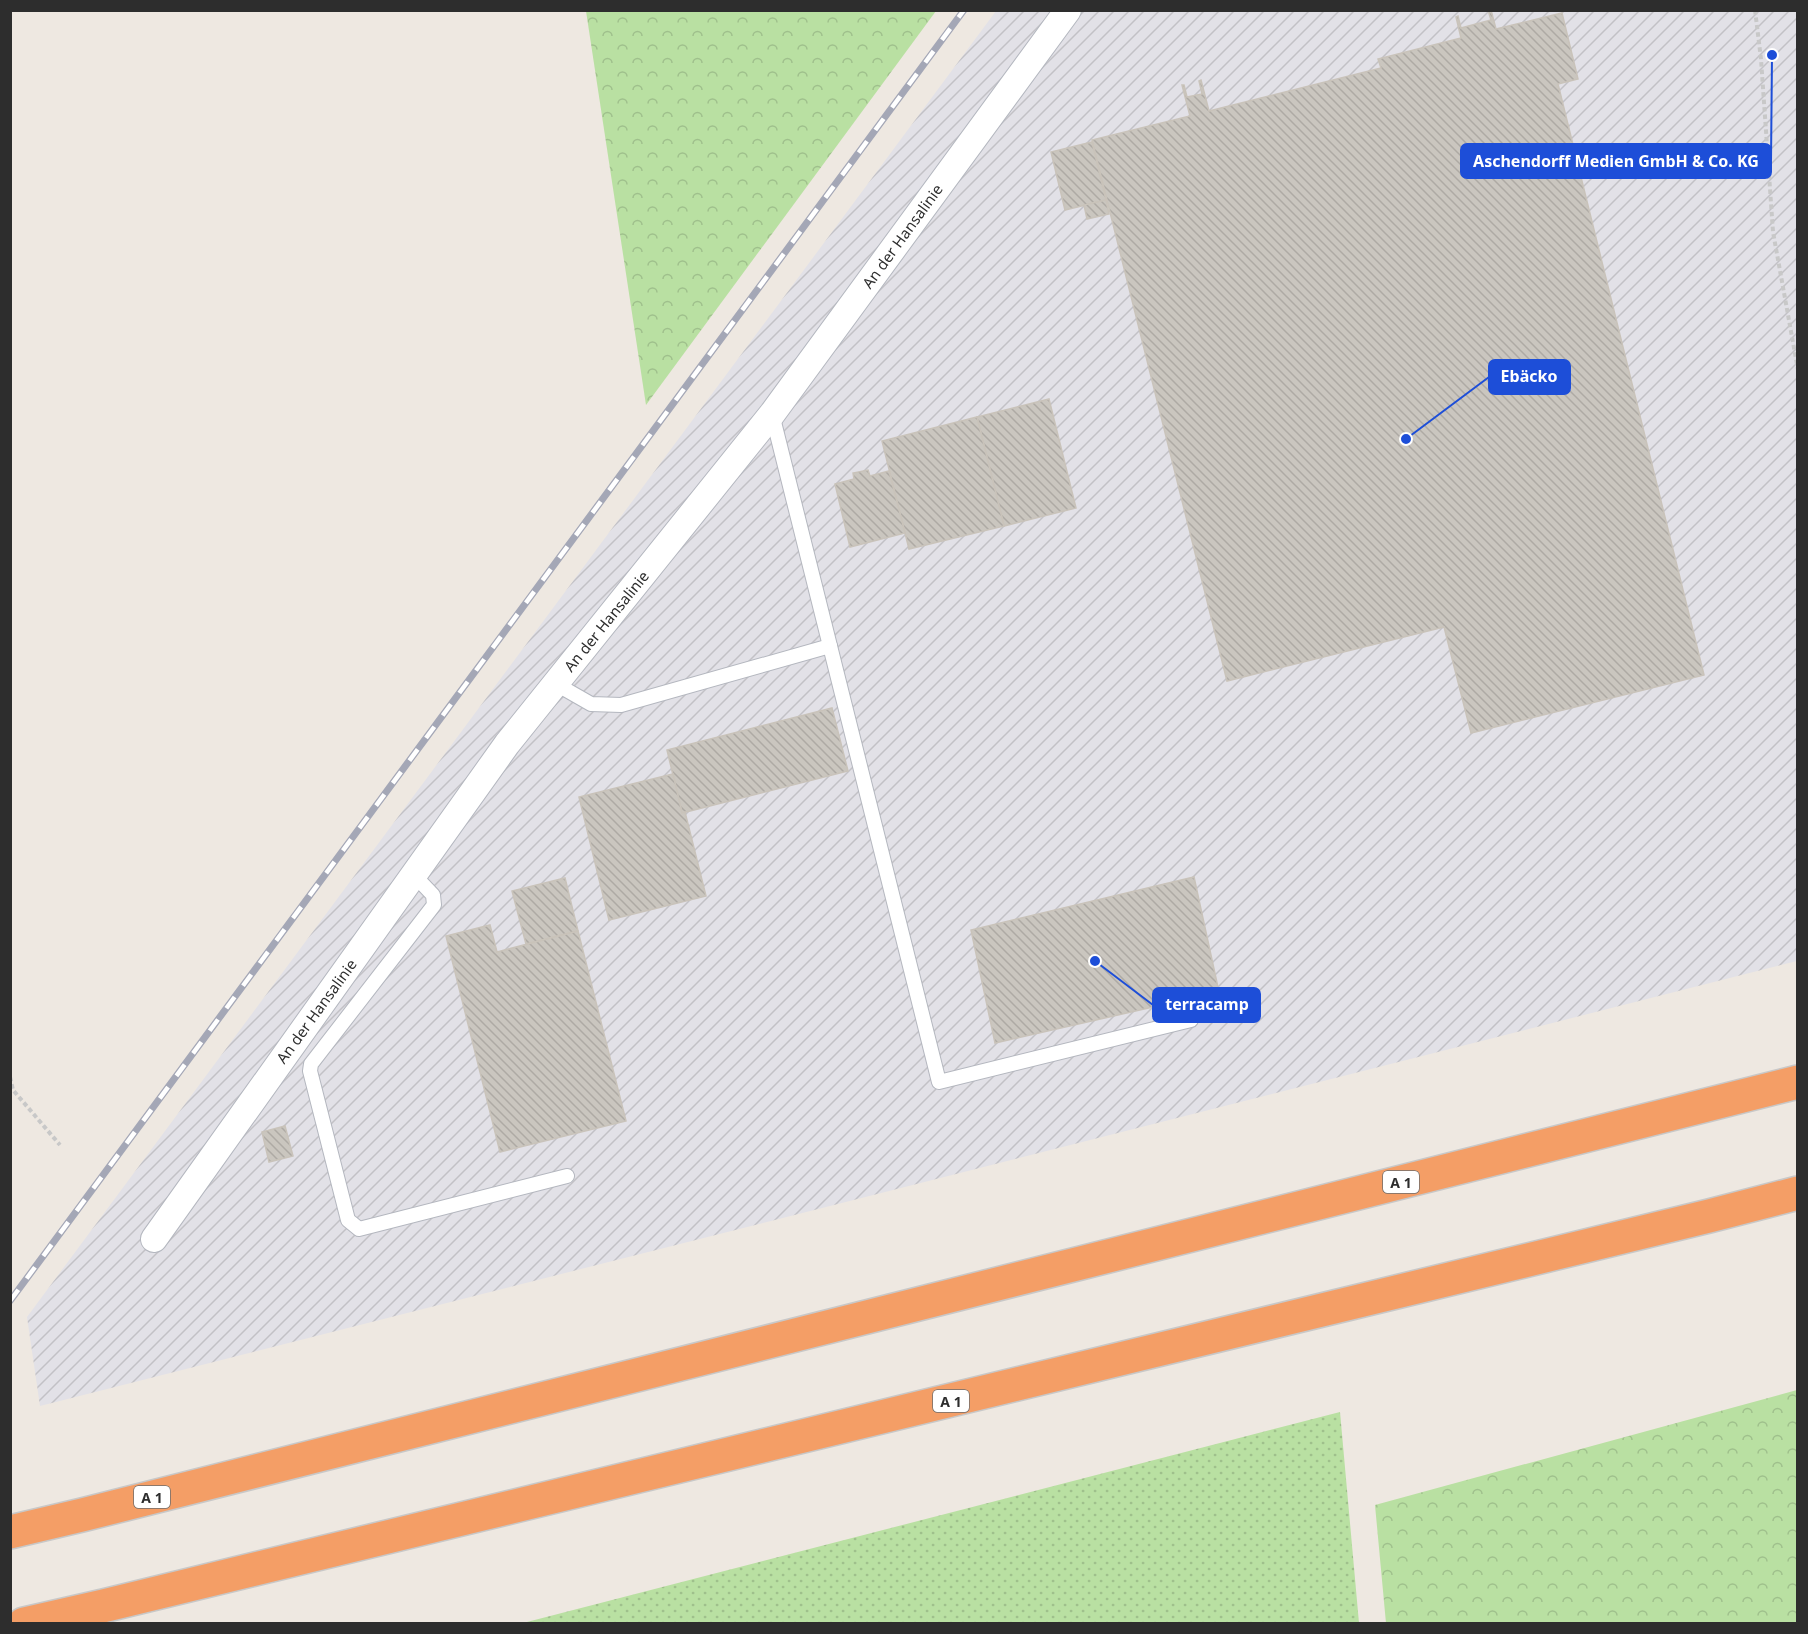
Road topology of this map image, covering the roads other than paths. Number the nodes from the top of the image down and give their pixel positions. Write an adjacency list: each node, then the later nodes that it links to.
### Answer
1 (1068, 10): 2 (street, An der Hansalinie)
2 (772, 414): 3 (lane); 4 (street, An der Hansalinie)
3 (830, 646): 4 (lane); 6 (lane)
4 (555, 684): 5 (street, An der Hansalinie)
5 (414, 875): 8 (lane); 10 (street, An der Hansalinie)
6 (1191, 1020)
7 (1797, 1082): 11 (highway, A 1)
8 (567, 1176)
9 (1797, 1193): 12 (highway, A 1)
10 (154, 1239)
11 (10, 1532)
12 (24, 1623)

